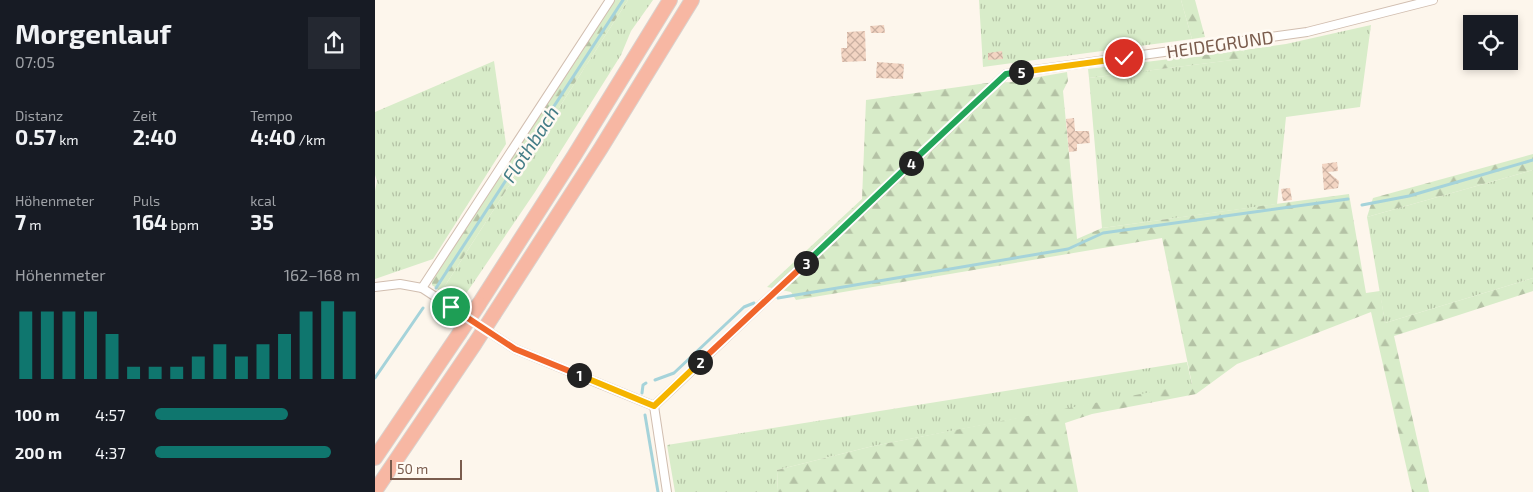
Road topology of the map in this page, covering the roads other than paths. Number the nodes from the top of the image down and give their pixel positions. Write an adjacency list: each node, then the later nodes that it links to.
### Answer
1 (610, 0): 6 (street)
2 (670, 0): 8 (highway, bridge)
3 (692, 0): 9 (highway, bridge)
4 (1433, 0): 7 (street, HEIDEGRUND)
5 (375, 287): 6 (street)
6 (422, 288): 7 (street)
7 (654, 406): 10 (street)
8 (375, 458)
9 (375, 491)
10 (667, 492)

